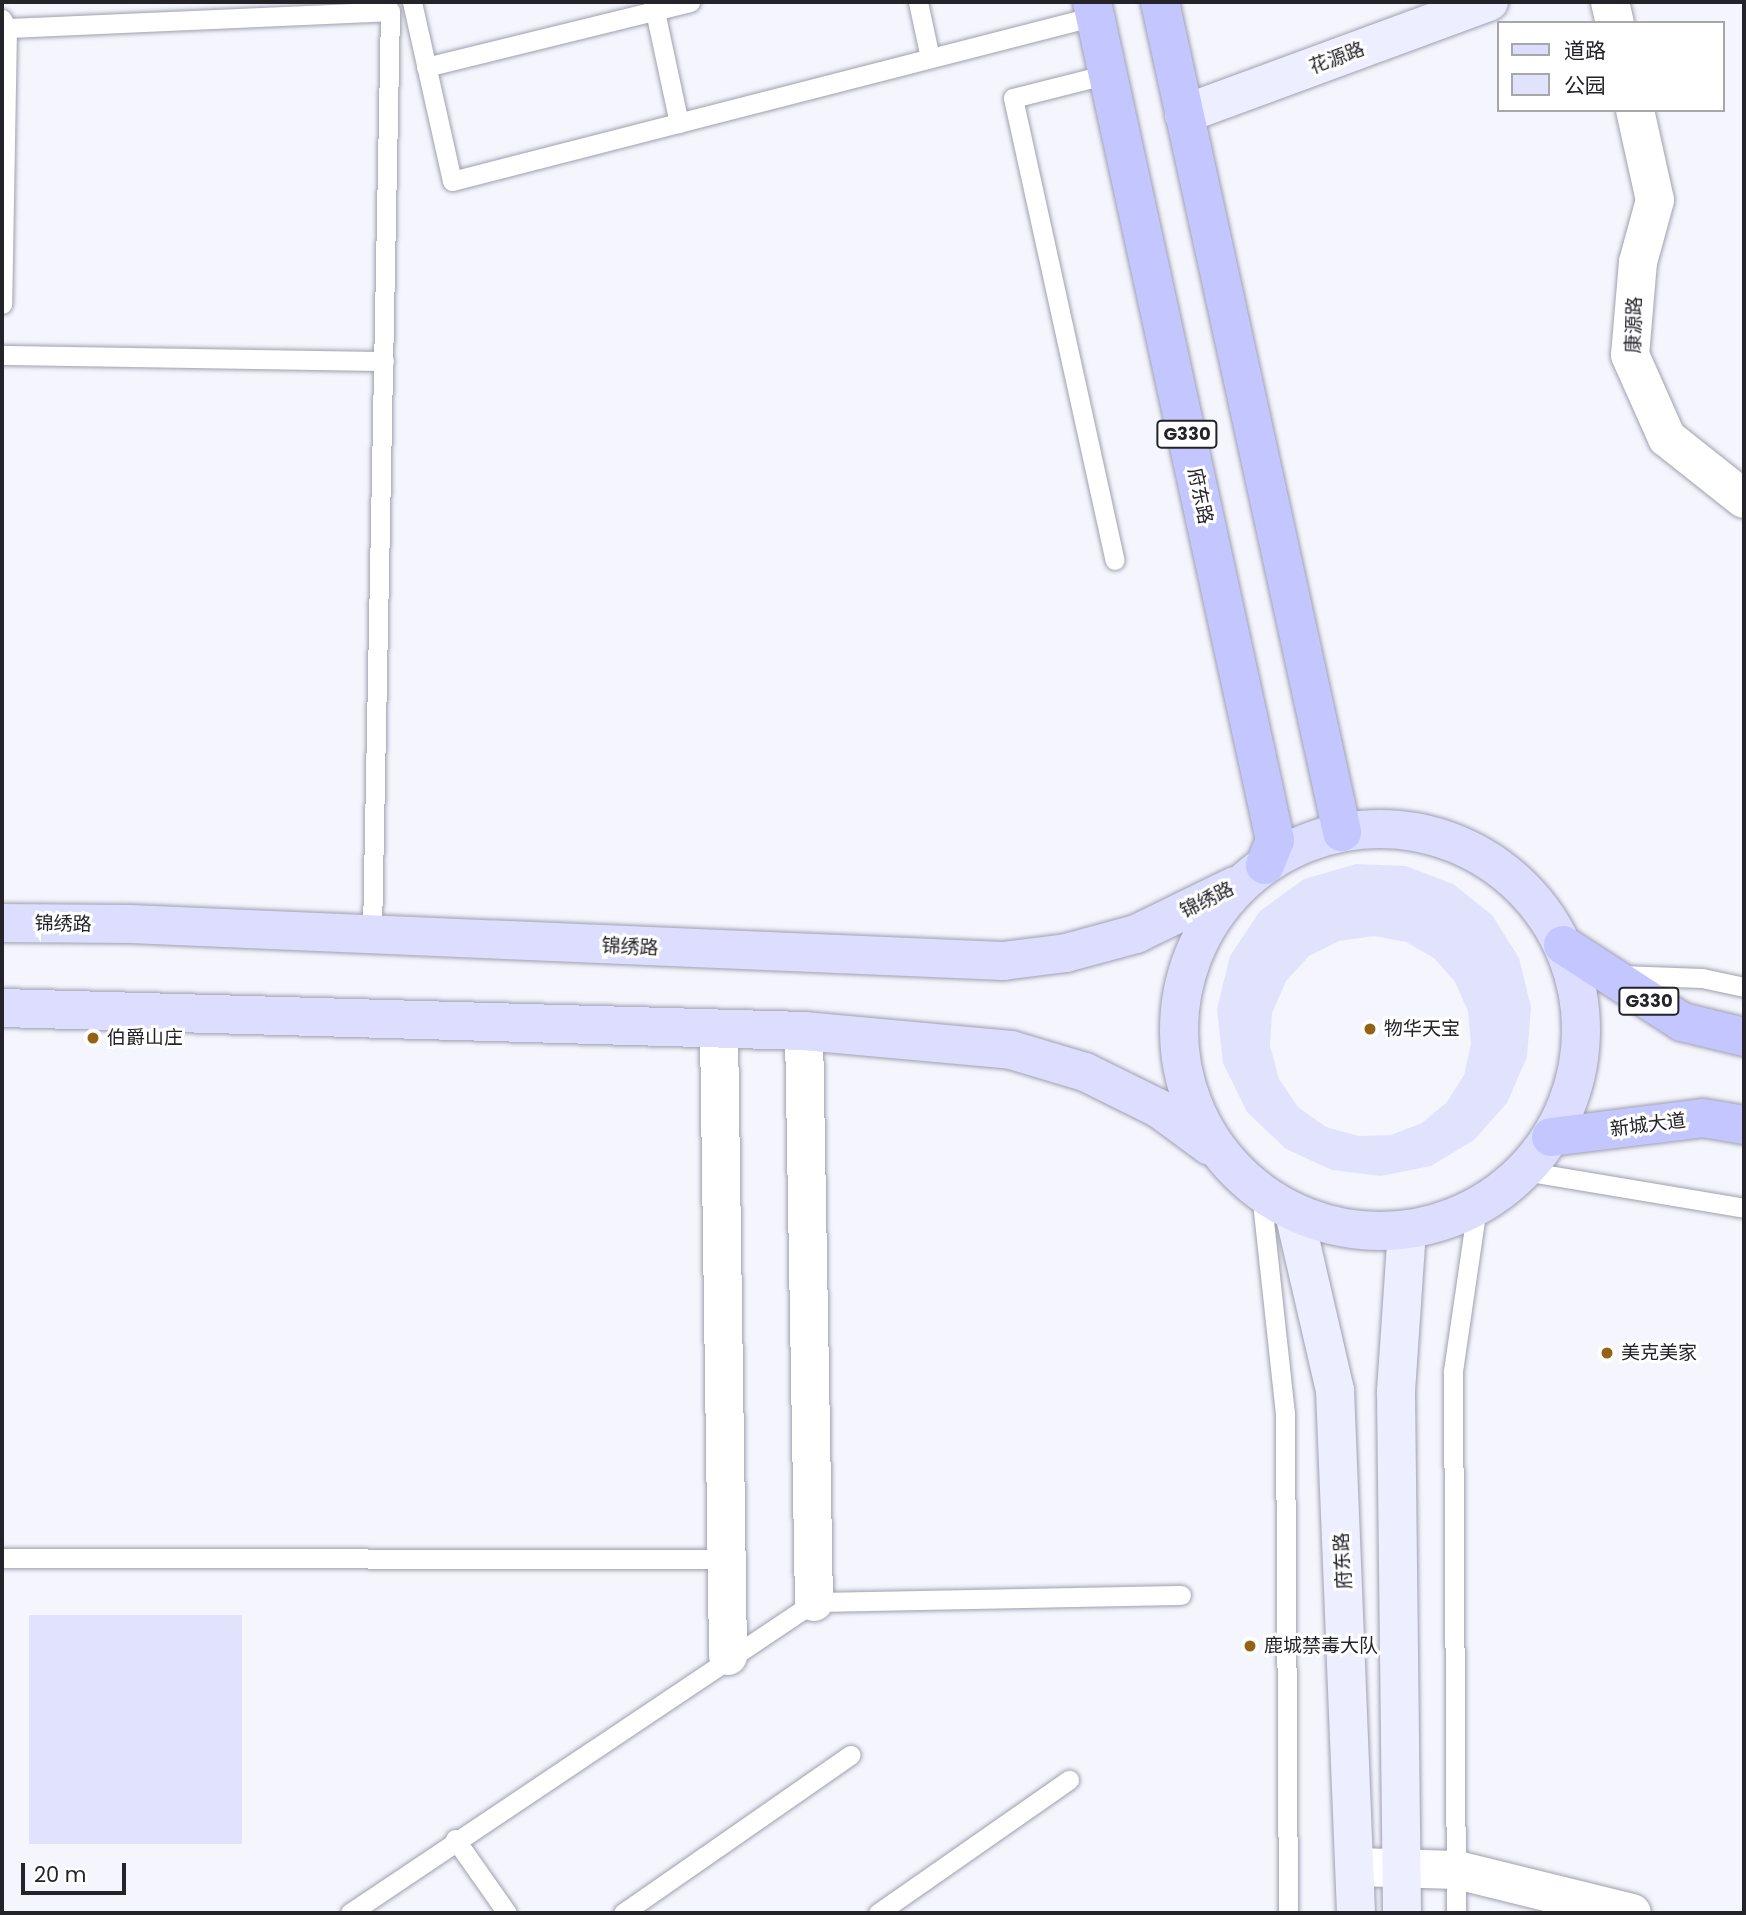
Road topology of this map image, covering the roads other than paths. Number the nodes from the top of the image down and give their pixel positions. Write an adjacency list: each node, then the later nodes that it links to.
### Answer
1 (412, 2): 12 (lane)
2 (690, 2): 7 (lane)
3 (918, 2): 11 (lane)
4 (1160, 2): 15 (highway)
5 (1489, 2): 15 (main road, 花源路)
6 (1610, 2): 9 (street)
7 (654, 6): 12 (lane); 16 (lane)
8 (1093, 9): 11 (lane); 13 (highway, 府东路 / G330)
9 (1615, 21)
10 (4, 23): 17 (lane); 20 (lane)
11 (930, 58): 16 (lane)
12 (426, 66): 16 (lane)
13 (1108, 74): 22 (lane); 24 (highway, 府东路 / G330)
14 (1635, 112): 21 (street, 康源路)
15 (1184, 114): 23 (highway)
16 (679, 123)
17 (3, 132): 18 (lane)
18 (2, 304)
19 (2, 355): 20 (lane)
20 (384, 361): 26 (lane)
21 (1744, 499)
22 (1115, 560)
23 (1342, 832): 24 (main road); 27 (main road)
24 (1254, 874): 26 (main road, 锦绣路); 36 (main road)
25 (2, 923): 26 (main road, 锦绣路)
26 (372, 934)
27 (1563, 945): 28 (highway, G330); 35 (main road)
28 (1608, 974): 29 (lane); 33 (highway, G330)
29 (1744, 987)
30 (2, 1008): 32 (main road)
31 (804, 1031): 32 (main road); 36 (main road); 46 (street)
32 (719, 1032): 44 (street)
33 (1744, 1037)
34 (1744, 1125): 35 (highway, 新城大道)
35 (1551, 1137): 37 (main road)
36 (1220, 1154): 38 (main road)
37 (1524, 1171): 39 (main road); 40 (lane)
38 (1261, 1193): 41 (main road); 58 (lane)
39 (1477, 1208): 42 (main road); 53 (lane)
40 (1744, 1208)
41 (1294, 1213): 42 (main road); 52 (main road, 府东路)
42 (1407, 1230): 51 (main road)
43 (2, 1558): 44 (lane)
44 (726, 1559): 47 (street)
45 (1181, 1595): 46 (lane)
46 (814, 1602): 47 (lane)
47 (728, 1656): 50 (lane)
48 (850, 1755): 56 (lane)
49 (1069, 1780): 57 (lane)
50 (455, 1839): 54 (lane); 55 (lane)
51 (1402, 1866): 52 (street); 53 (street); 60 (main road)
52 (1357, 1867): 59 (main road, 府东路)
53 (1457, 1870): 61 (lane); 62 (street)
54 (349, 1913)
55 (507, 1913)
56 (623, 1913)
57 (878, 1913)
58 (1288, 1913)
59 (1356, 1913)
60 (1402, 1913)
61 (1456, 1913)
62 (1632, 1913)

